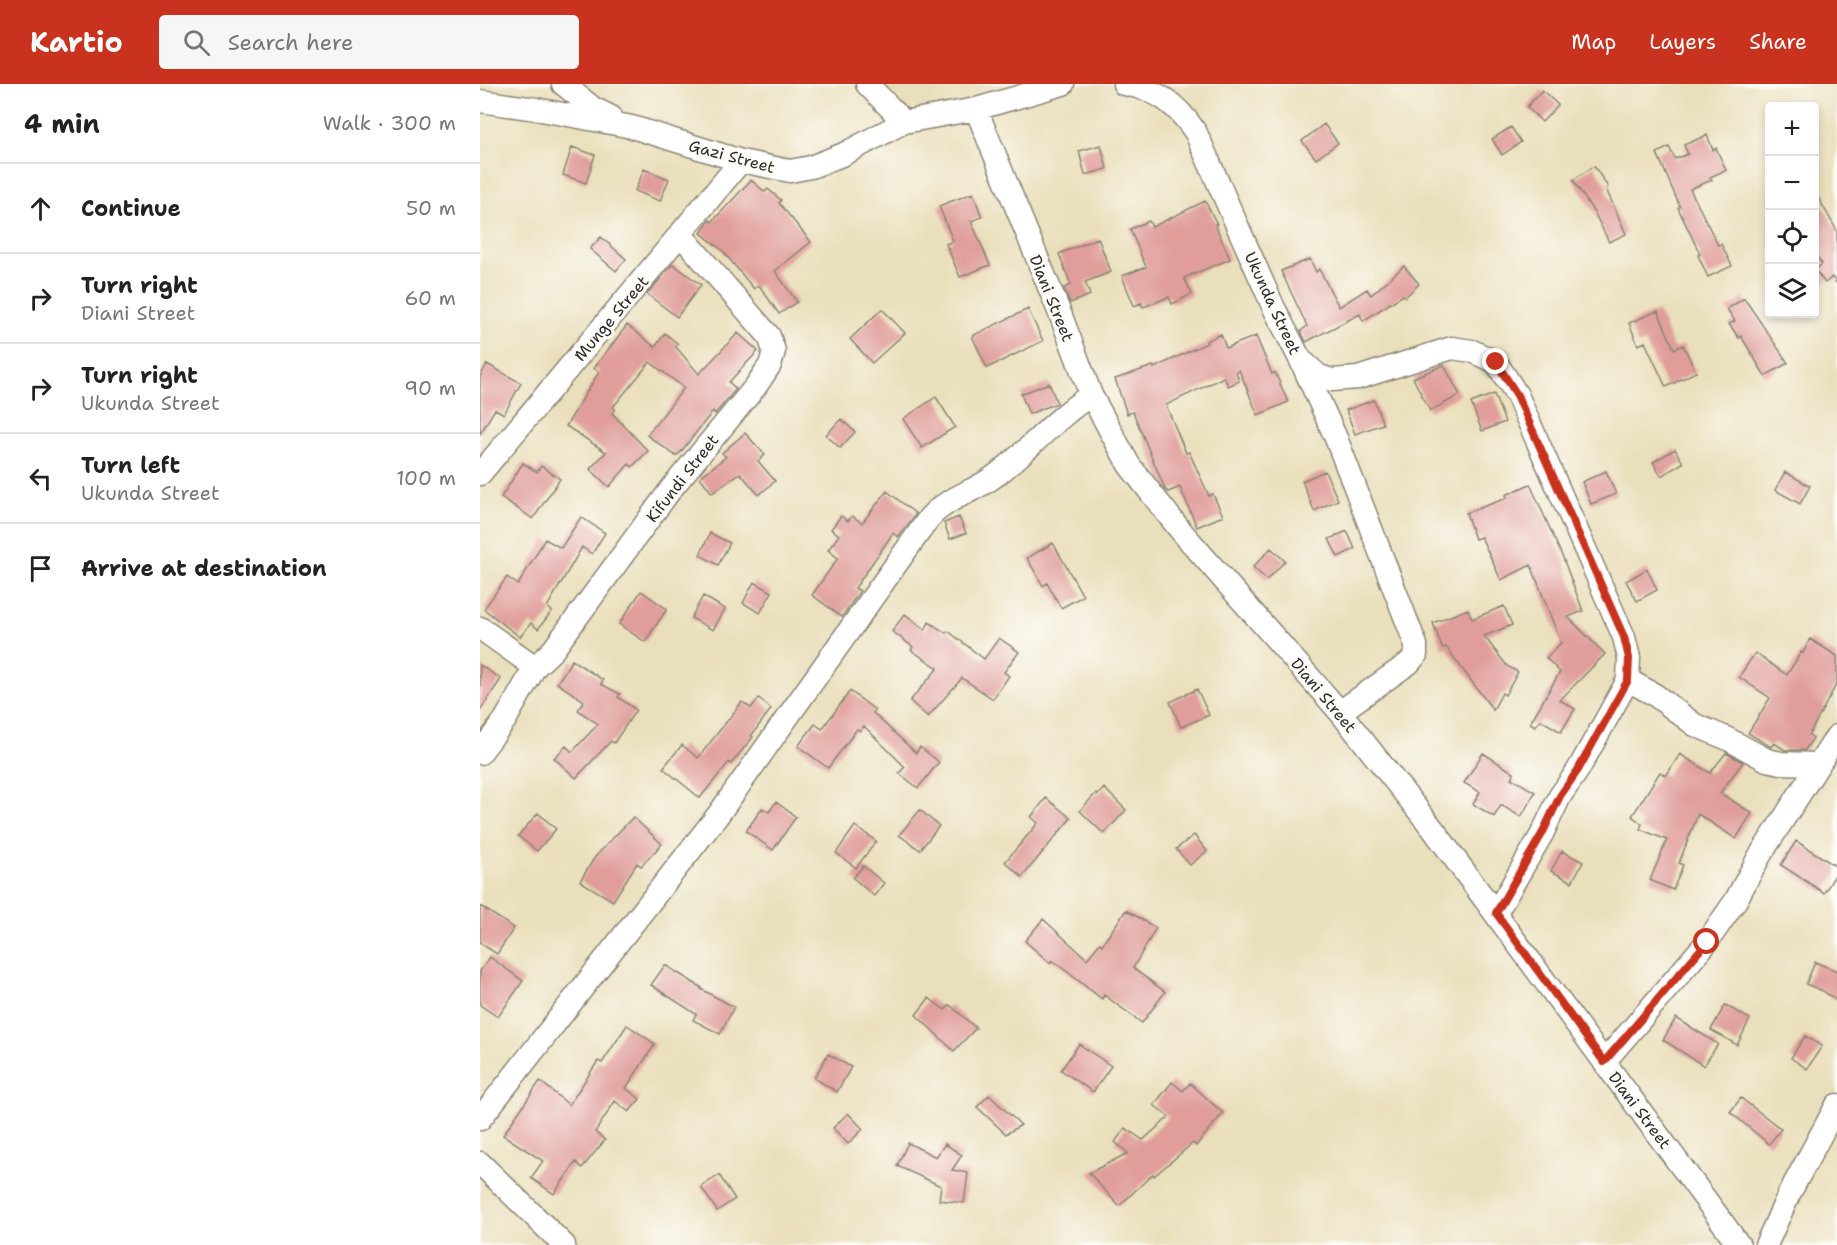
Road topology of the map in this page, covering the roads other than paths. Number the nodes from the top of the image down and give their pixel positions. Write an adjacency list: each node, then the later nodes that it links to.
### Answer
1 (563, 84): 8 (street)
2 (867, 84): 7 (street)
3 (1063, 84): 6 (street)
4 (1124, 84): 11 (street, Ukunda Street)
5 (480, 101): 8 (street, Gazi Street)
6 (976, 109): 7 (street, Gazi Street); 12 (street, Diani Street)
7 (904, 122): 9 (street, Gazi Street)
8 (632, 127): 9 (street, Gazi Street)
9 (741, 161): 10 (street, Munge Street)
10 (681, 235): 13 (street, Munge Street); 15 (street, Kifundi Street)
11 (1300, 359): 16 (street, Ukunda Street); 17 (street)
12 (1091, 395): 17 (street, Diani Street); 24 (street)
13 (480, 474)
14 (480, 628): 15 (street)
15 (535, 667): 19 (street, Kifundi Street)
16 (1628, 680): 20 (street); 21 (street)
17 (1340, 712): 21 (street, Diani Street)
18 (1837, 736): 20 (street)
19 (480, 753)
20 (1818, 764): 22 (street)
21 (1496, 913): 22 (street, Diani Street)
22 (1604, 1062): 27 (street, Diani Street)
23 (1837, 1105): 28 (street)
24 (480, 1119)
25 (480, 1163): 26 (street)
26 (564, 1245)
27 (1739, 1245)
28 (1766, 1245)

